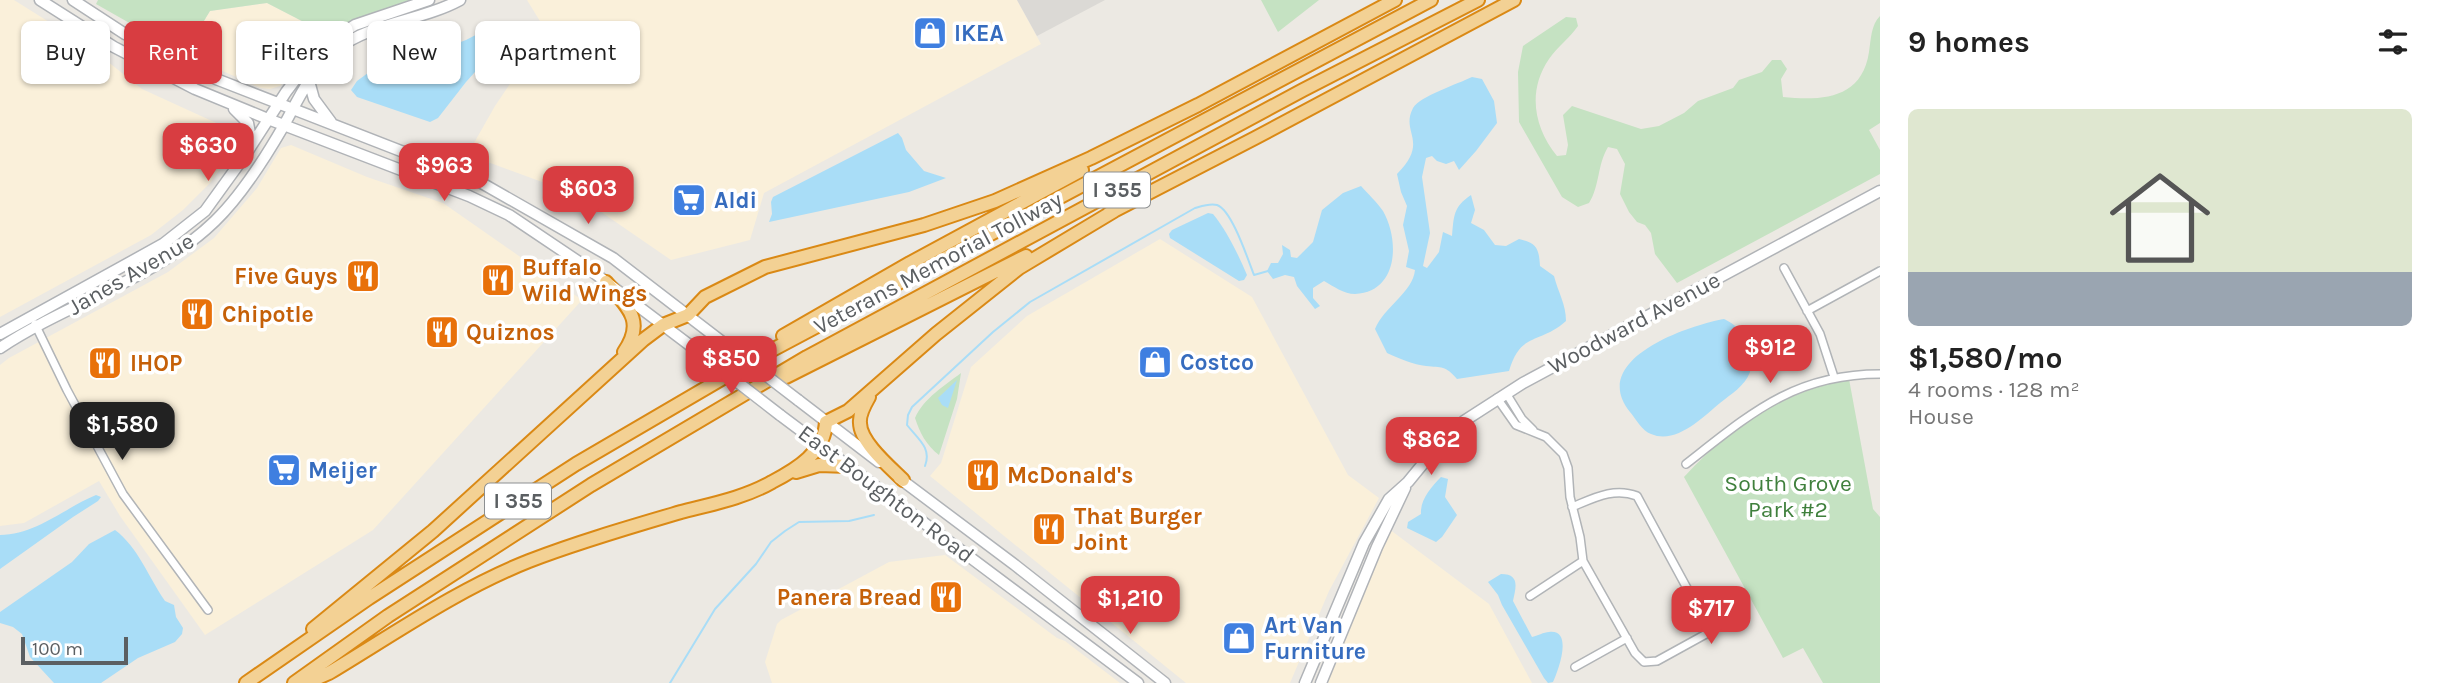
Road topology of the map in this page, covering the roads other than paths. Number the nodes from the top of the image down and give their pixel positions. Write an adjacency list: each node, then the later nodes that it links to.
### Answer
1 (40, 0): 12 (main road, East Boughton Road)
2 (72, 0): 13 (main road, East Boughton Road)
3 (429, 0): 13 (main road, Janes Avenue)
4 (460, 0): 9 (main road, Janes Avenue)
5 (1395, 0): 14 (highway)
6 (1431, 0): 31 (highway, Veterans Memorial Tollway / I 355)
7 (1478, 0): 35 (highway, Veterans Memorial Tollway / I 355)
8 (1514, 0): 21 (highway)
9 (353, 39)
10 (307, 84): 15 (main road, Janes Avenue)
11 (310, 84): 18 (main road)
12 (226, 102): 16 (main road, East Boughton Road); 19 (main road)
13 (278, 104): 15 (main road, East Boughton Road); 16 (main road, Janes Avenue)
14 (1198, 105): 26 (highway); 31 (highway)
15 (293, 109): 17 (main road, Janes Avenue); 18 (main road, East Boughton Road)
16 (268, 119): 17 (main road, East Boughton Road); 19 (main road, Janes Avenue)
17 (284, 125): 24 (main road, East Boughton Road); 27 (main road, Janes Avenue)
18 (334, 125): 26 (main road, East Boughton Road)
19 (253, 144): 27 (main road, Janes Avenue)
20 (1880, 191): 37 (main road, Woodward Avenue)
21 (1114, 211): 35 (highway); 36 (highway)
22 (1784, 268): 25 (street)
23 (1880, 271): 25 (street)
24 (606, 282): 28 (main road, East Boughton Road); 32 (highway)
25 (1807, 311): 34 (street)
26 (688, 315): 28 (highway); 38 (main road, East Boughton Road, bridge)
27 (34, 322): 29 (main road, Janes Avenue); 30 (main road, Janes Avenue); 48 (street)
28 (663, 325): 32 (highway); 39 (main road, East Boughton Road, bridge)
29 (0, 334)
30 (0, 348)
31 (759, 358): 50 (highway, Veterans Memorial Tollway / I 355)
32 (616, 364): 50 (highway)
33 (1880, 374): 34 (street)
34 (1834, 377): 40 (street)
35 (759, 385): 53 (highway, Veterans Memorial Tollway / I 355)
36 (874, 388): 38 (highway); 43 (highway)
37 (1502, 395): 44 (main road, Woodward Avenue); 45 (street)
38 (826, 422): 39 (highway); 43 (main road, East Boughton Road)
39 (820, 446): 41 (main road, East Boughton Road); 42 (highway)
40 (1686, 464)
41 (848, 466): 42 (highway); 55 (main road, East Boughton Road)
42 (783, 476): 54 (highway)
43 (903, 480): 56 (main road, East Boughton Road)
44 (1408, 482): 57 (main road, Woodward Avenue); 58 (main road, Woodward Avenue)
45 (1572, 507): 46 (street); 49 (street)
46 (1583, 561): 47 (street); 49 (street)
47 (1530, 596)
48 (208, 610)
49 (1627, 638): 51 (street)
50 (285, 656): 52 (highway, Veterans Memorial Tollway / I 355)
51 (1575, 667)
52 (246, 683)
53 (293, 683)
54 (306, 683)
55 (1138, 683)
56 (1165, 683)
57 (1305, 683)
58 (1321, 683)

